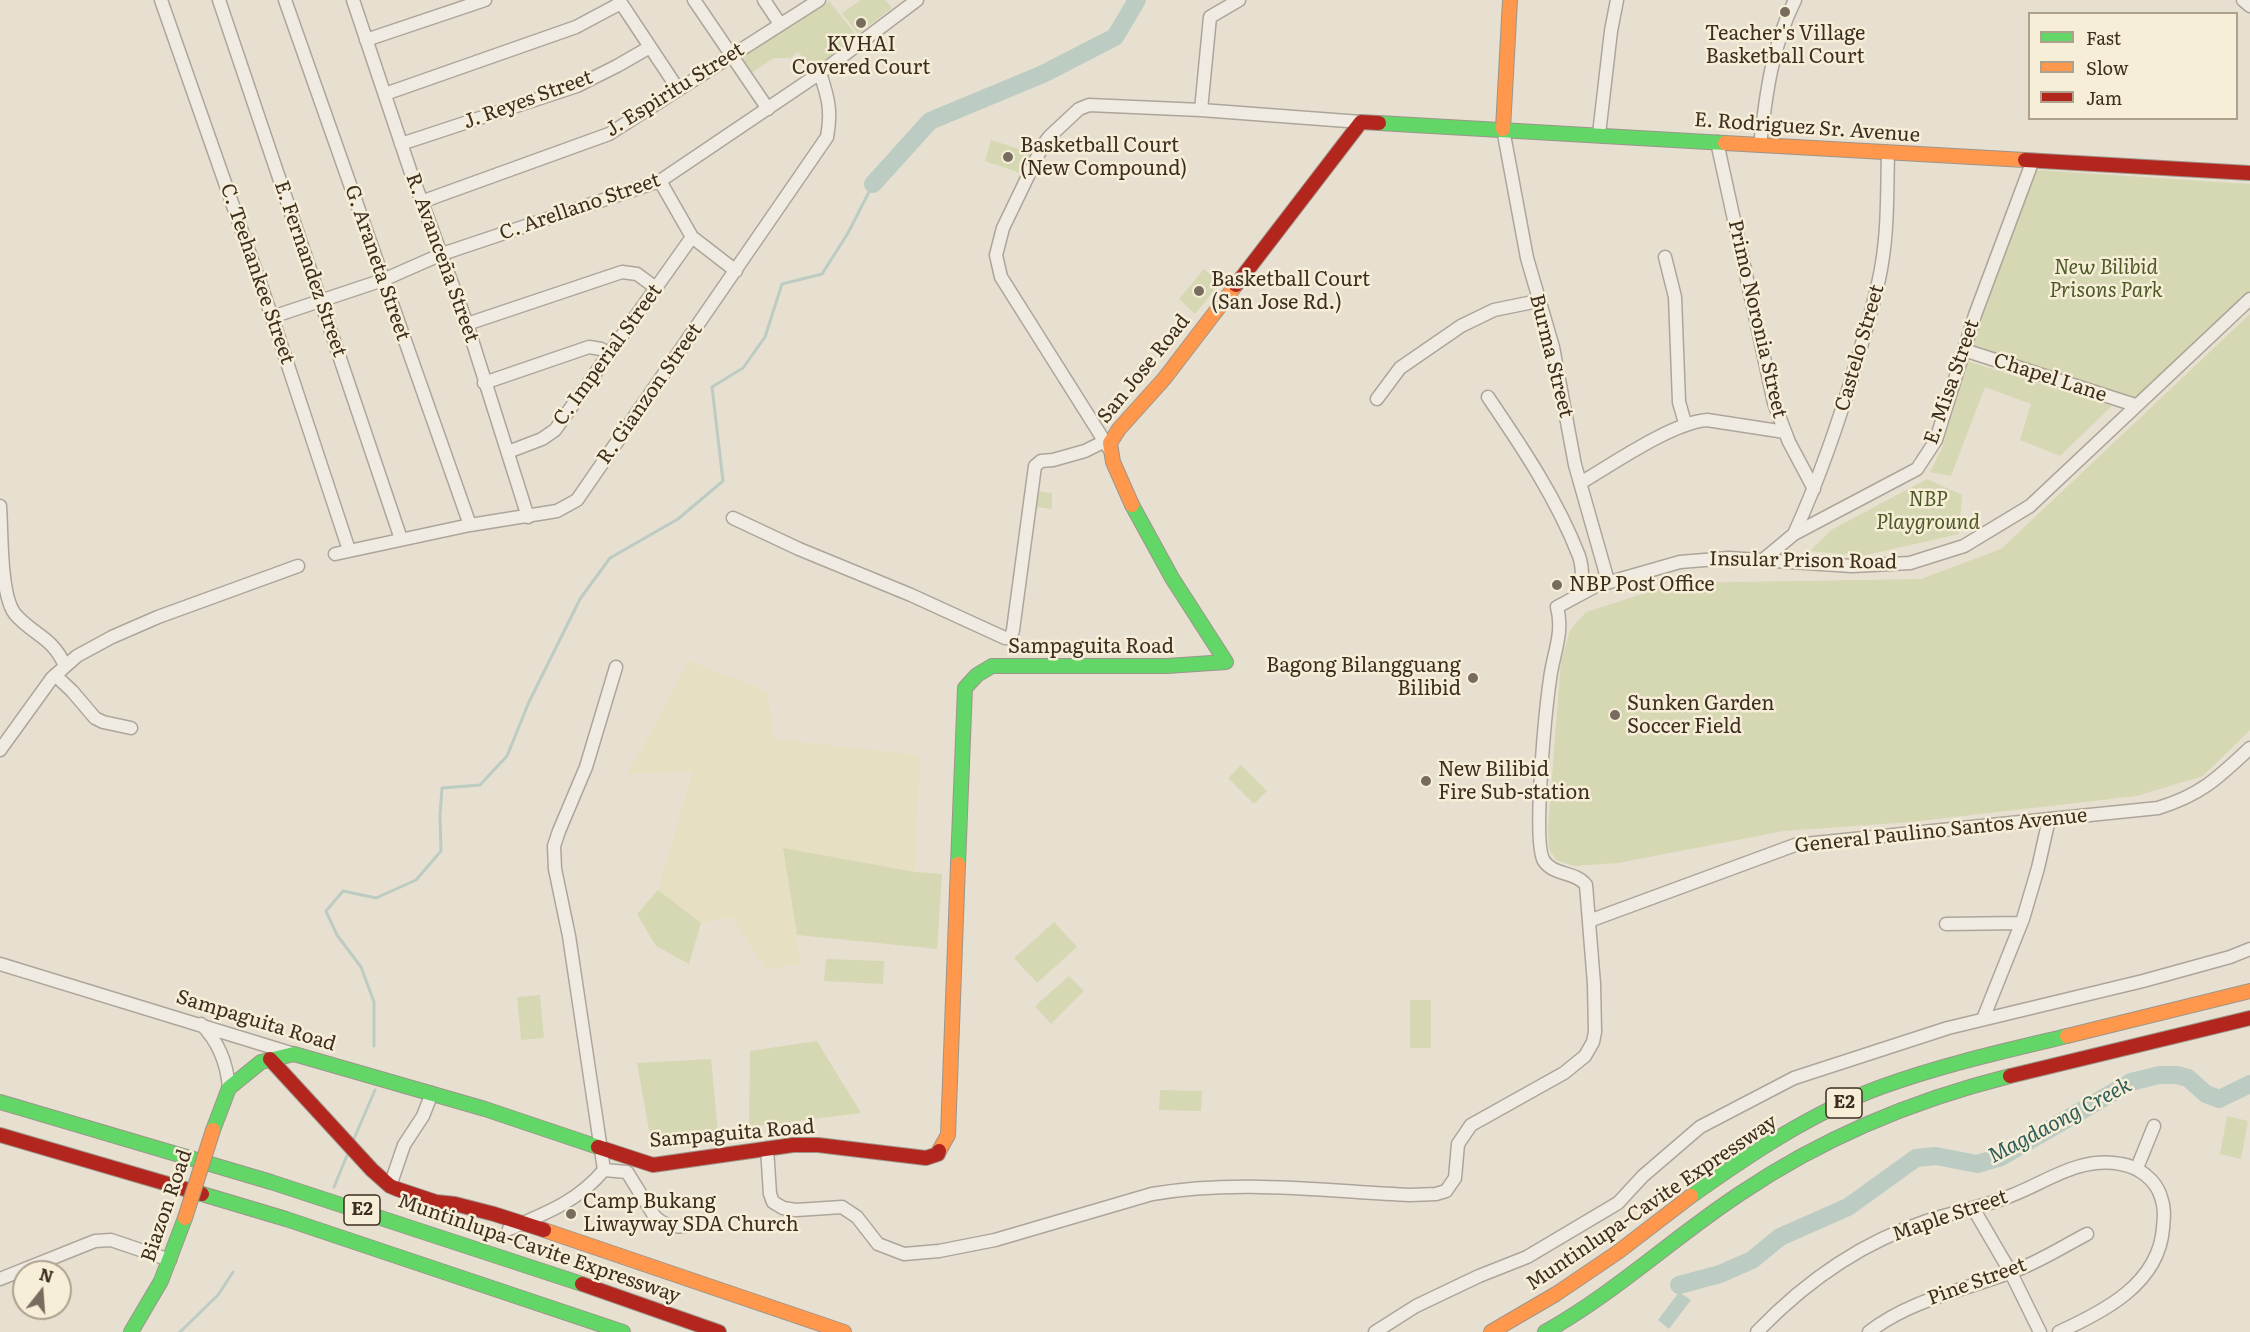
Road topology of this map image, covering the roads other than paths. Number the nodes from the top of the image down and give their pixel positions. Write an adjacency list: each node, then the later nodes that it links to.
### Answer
1 (161, 0): 46 (street, C. Teehankee Street)
2 (219, 0): 45 (street, E. Fernandez Street)
3 (285, 0): 41 (street, G. Araneta Street)
4 (353, 0): 18 (street, R. Avanceña Street)
5 (485, 0): 18 (street)
6 (694, 0): 20 (street)
7 (764, 0): 17 (street)
8 (819, 0): 17 (street, J. Espiritu Street)
9 (918, 0): 21 (street, C. Arellano Street)
10 (1239, 0): 25 (street)
11 (1510, 0): 27 (main road)
12 (1617, 0): 28 (street)
13 (1795, 0): 31 (street)
14 (2243, 0): 16 (street)
15 (620, 2): 19 (street); 23 (street)
16 (2250, 6)
17 (780, 24): 20 (street, J. Espiritu Street)
18 (366, 40): 23 (street, R. Avanceña Street)
19 (650, 47): 22 (street); 30 (street, J. Reyes Street)
20 (731, 55): 22 (street, J. Espiritu Street); 24 (street)
21 (820, 73): 24 (street, C. Arellano Street); 40 (street, R. Gianzon Street)
22 (678, 90): 36 (street, J. Espiritu Street)
23 (385, 94): 30 (street, R. Avanceña Street)
24 (768, 108): 35 (street, C. Arellano Street)
25 (1201, 110): 26 (street); 56 (street)
26 (1360, 122): 27 (main road, E. Rodriguez Sr. Avenue); 56 (main road, San Jose Road)
27 (1503, 129): 28 (main road, E. Rodriguez Sr. Avenue); 44 (street, Burma Street)
28 (1599, 134): 29 (main road, E. Rodriguez Sr. Avenue)
29 (1717, 142): 31 (main road, E. Rodriguez Sr. Avenue); 55 (street, Primo Noronia Street)
30 (401, 144): 36 (street, R. Avanceña Street)
31 (1760, 145): 32 (main road, E. Rodriguez Sr. Avenue)
32 (1888, 153): 33 (main road, E. Rodriguez Sr. Avenue); 59 (street, Castelo Street)
33 (2033, 160): 34 (main road, E. Rodriguez Sr. Avenue); 48 (street, E. Misa Street)
34 (2250, 173)
35 (660, 182): 37 (street); 38 (street, C. Arellano Street)
36 (422, 202): 38 (street, R. Avanceña Street)
37 (692, 237): 40 (street); 42 (street, C. Imperial Street)
38 (442, 254): 41 (street, C. Arellano Street); 47 (street, R. Avanceña Street)
39 (1665, 257): 54 (street)
40 (736, 271): 61 (street, R. Gianzon Street)
41 (383, 280): 45 (street, C. Arellano Street); 63 (street, G. Araneta Street)
42 (656, 288): 47 (street); 49 (street, C. Imperial Street)
43 (2250, 299): 53 (street, Insular Prison Road)
44 (1538, 300): 52 (street); 58 (street, Burma Street)
45 (320, 301): 46 (street, C. Arellano Street); 65 (street, E. Fernandez Street)
46 (272, 317): 66 (street, C. Teehankee Street)
47 (467, 324): 50 (street, R. Avanceña Street)
48 (1964, 350): 53 (street, Chapel Lane); 64 (street, E. Misa Street)
49 (610, 354): 50 (street); 57 (street, C. Imperial Street)
50 (484, 383): 57 (street, R. Avanceña Street)
51 (1488, 397): 71 (street)
52 (1377, 399)
53 (2135, 405): 68 (street, Insular Prison Road)
54 (1685, 423): 55 (street); 58 (street)
55 (1785, 432): 59 (street, Primo Noronia Street)
56 (1107, 446): 62 (street); 73 (main road, San Jose Road)
57 (508, 452): 61 (street, R. Avanceña Street)
58 (1580, 483): 70 (street, Burma Street)
59 (1814, 489): 64 (street, Castelo Street)
60 (0, 506): 72 (street)
61 (528, 517): 63 (street, R. Gianzon Street)
62 (733, 518)
63 (470, 525): 65 (street, R. Gianzon Street)
64 (1794, 534): 68 (street, E. Misa Street)
65 (401, 539): 66 (street, R. Gianzon Street)
66 (349, 550): 67 (street, R. Gianzon Street)
67 (335, 554)
68 (1764, 559): 70 (street, Insular Prison Road)
69 (298, 566): 74 (street)
70 (1608, 581): 71 (street, Insular Prison Road)
71 (1585, 591): 81 (street, Insular Prison Road)
72 (4, 605): 74 (street)
73 (1226, 662): 98 (main road, Sampaguita Road)
74 (65, 666): 76 (street)
75 (616, 667): 97 (street)
76 (55, 675): 77 (street); 79 (street)
77 (131, 728)
78 (2250, 748): 80 (street, General Paulino Santos Avenue)
79 (0, 750)
80 (2049, 819): 81 (street, General Paulino Santos Avenue); 82 (street)
81 (1589, 921): 98 (street)
82 (2021, 923): 83 (street); 88 (street)
83 (1946, 924)
84 (2250, 949): 88 (street)
85 (0, 964): 89 (street, Sampaguita Road)
86 (2250, 990): 117 (main road, Muntinlupa-Cavite Expressway / E2)
87 (2250, 1018): 118 (main road, Muntinlupa-Cavite Expressway / E2)
88 (1983, 1019): 116 (street)
89 (201, 1024): 90 (street, Sampaguita Road); 92 (street)
90 (294, 1054): 91 (main road, Biazon Road); 93 (main road, Sampaguita Road)
91 (270, 1059): 92 (main road, Biazon Road); 103 (main road)
92 (229, 1088): 109 (main road, Biazon Road, bridge)
93 (432, 1093): 97 (main road, Sampaguita Road); 103 (street)
94 (0, 1102): 114 (main road, Muntinlupa-Cavite Expressway / E2)
95 (2154, 1126): 100 (street)
96 (0, 1135): 113 (main road, E2)
97 (601, 1148): 99 (main road, Sampaguita Road); 101 (street)
98 (767, 1148): 99 (main road, Sampaguita Road)
99 (636, 1160): 102 (street)
100 (2137, 1168): 104 (street, Maple Street); 122 (street)
101 (604, 1170): 102 (street); 106 (street)
102 (627, 1172): 105 (street)
103 (390, 1186): 106 (main road)
104 (1973, 1208): 110 (street); 119 (street, Maple Street)
105 (708, 1220)
106 (523, 1223): 107 (street); 115 (main road)
107 (509, 1229)
108 (2087, 1234): 110 (street, Pine Street)
109 (170, 1260): 111 (street); 112 (main road, Biazon Road)
110 (2011, 1273): 120 (street, Pine Street); 121 (street)
111 (0, 1279)
112 (131, 1332)
113 (624, 1332)
114 (719, 1332)
115 (844, 1332)
116 (1375, 1332)
117 (1491, 1332)
118 (1545, 1332)
119 (1757, 1332)
120 (1869, 1332)
121 (2040, 1332)
122 (2059, 1332)

